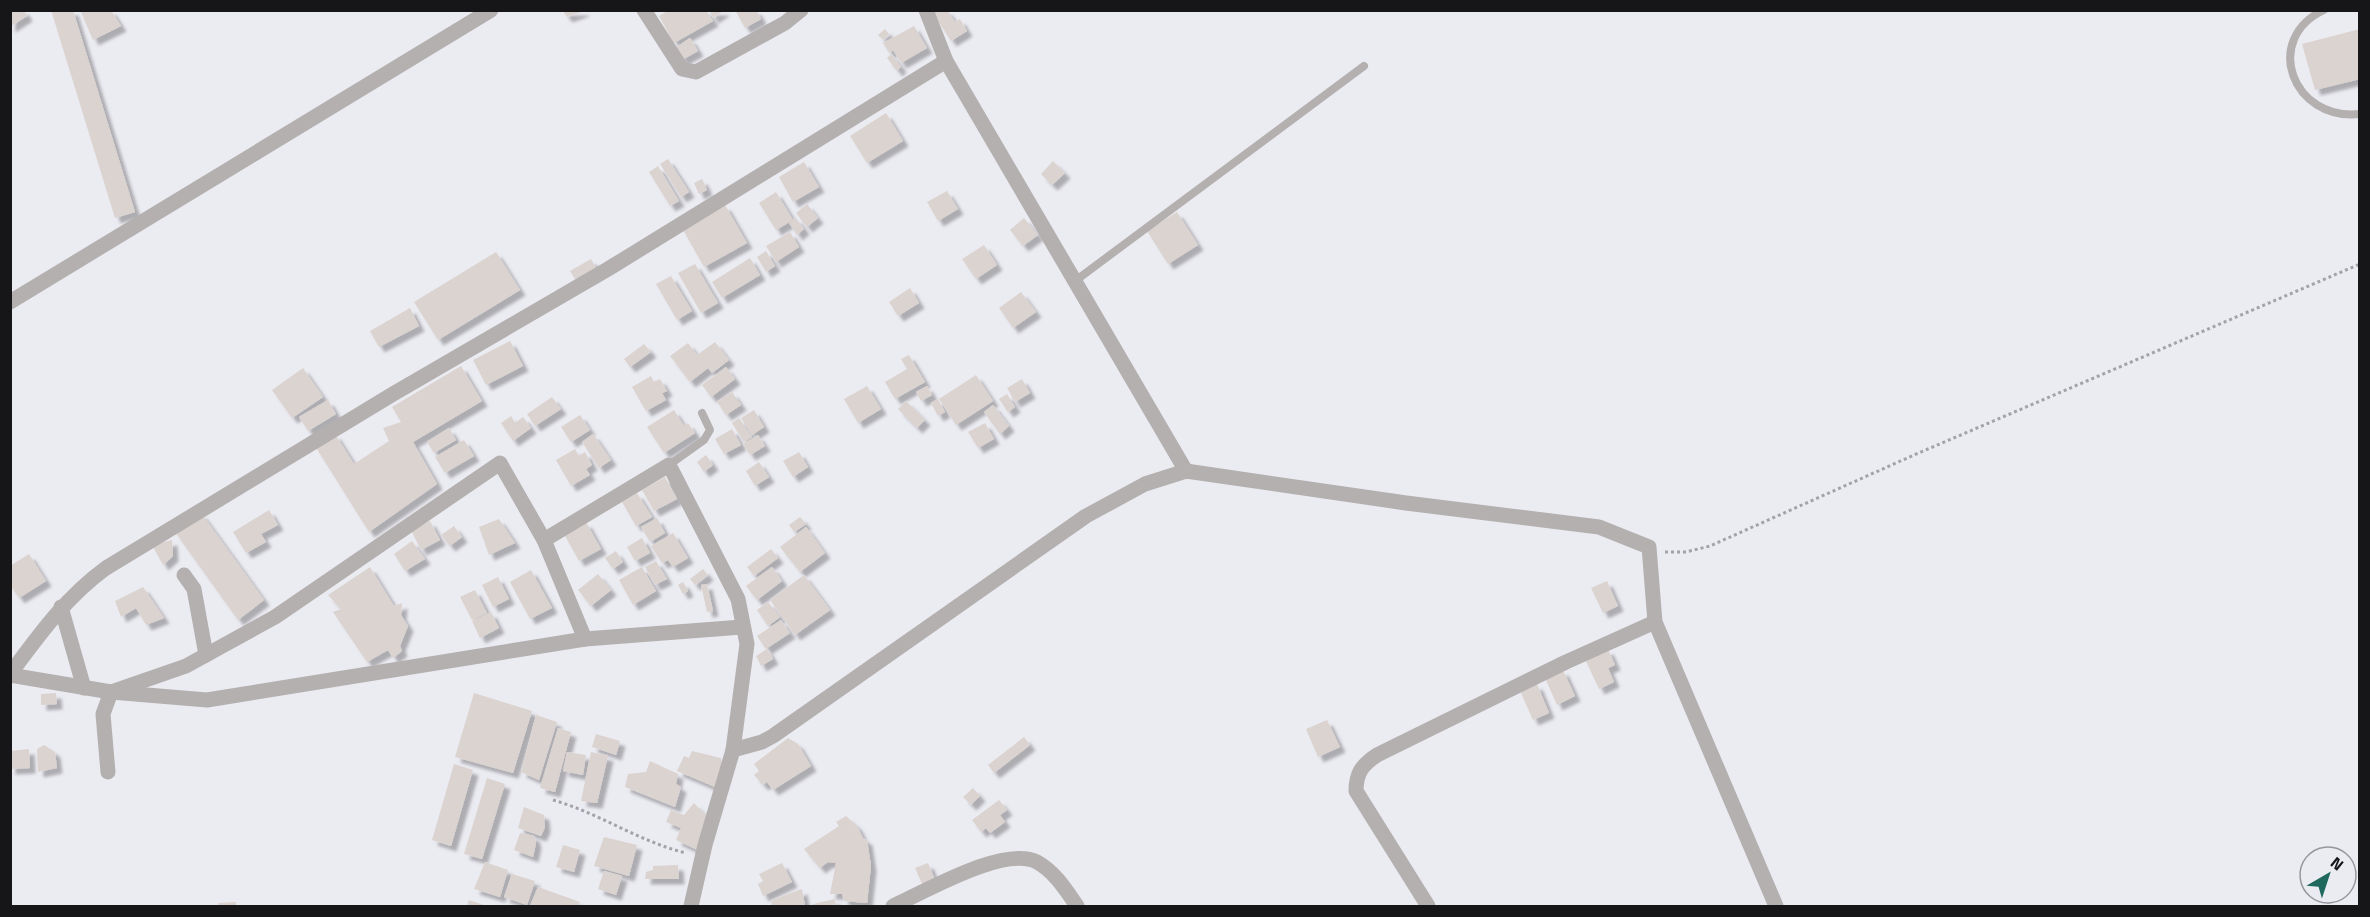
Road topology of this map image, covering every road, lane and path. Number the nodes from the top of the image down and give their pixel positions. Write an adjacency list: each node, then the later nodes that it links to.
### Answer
1 (491, 10): 11 (street)
2 (644, 10): 3 (street)
3 (801, 10)
4 (926, 10): 6 (street)
5 (2324, 10): 8 (lane)
6 (946, 61): 10 (street); 18 (street)
7 (1364, 66): 10 (lane)
8 (2360, 114)
9 (2360, 264): 16 (path)
10 (1075, 281): 14 (street)
11 (10, 302)
12 (702, 413): 13 (lane)
13 (669, 465): 15 (street); 20 (street)
14 (1186, 471): 16 (street); 26 (street)
15 (544, 540): 21 (street); 22 (street)
16 (1649, 547): 19 (street)
17 (184, 575): 22 (street)
18 (61, 607): 23 (street); 24 (street)
19 (1655, 622): 33 (street); 34 (street)
20 (742, 627): 21 (street); 26 (street)
21 (585, 639): 25 (street)
22 (206, 655): 25 (street)
23 (10, 674): 24 (street)
24 (84, 688): 25 (street)
25 (111, 692): 27 (street)
26 (734, 750): 29 (street)
27 (108, 772)
28 (553, 800): 29 (path)
29 (703, 857): 30 (street)
30 (691, 906)
31 (893, 906): 32 (street)
32 (1077, 906)
33 (1428, 906)
34 (1776, 906)

